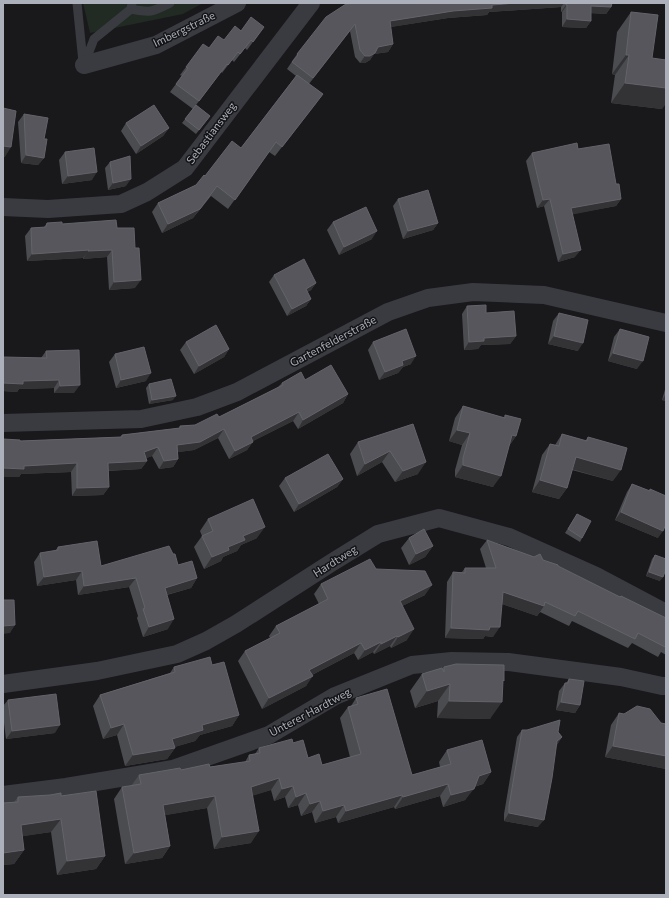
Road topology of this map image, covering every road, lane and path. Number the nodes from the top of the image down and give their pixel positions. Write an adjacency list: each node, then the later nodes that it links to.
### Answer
1 (77, 3): 6 (lane)
2 (170, 3): 5 (lane)
3 (237, 3): 6 (street, Imbergstraße)
4 (311, 3): 7 (street, Sebastiansweg)
5 (131, 6): 6 (lane)
6 (84, 65)
7 (3, 207)
8 (666, 323): 9 (street, Gartenfelderstraße)
9 (3, 423)
10 (666, 613): 11 (street, Hardtweg)
11 (3, 684)
12 (666, 686): 13 (street, Unterer Hardtweg)
13 (3, 795)

